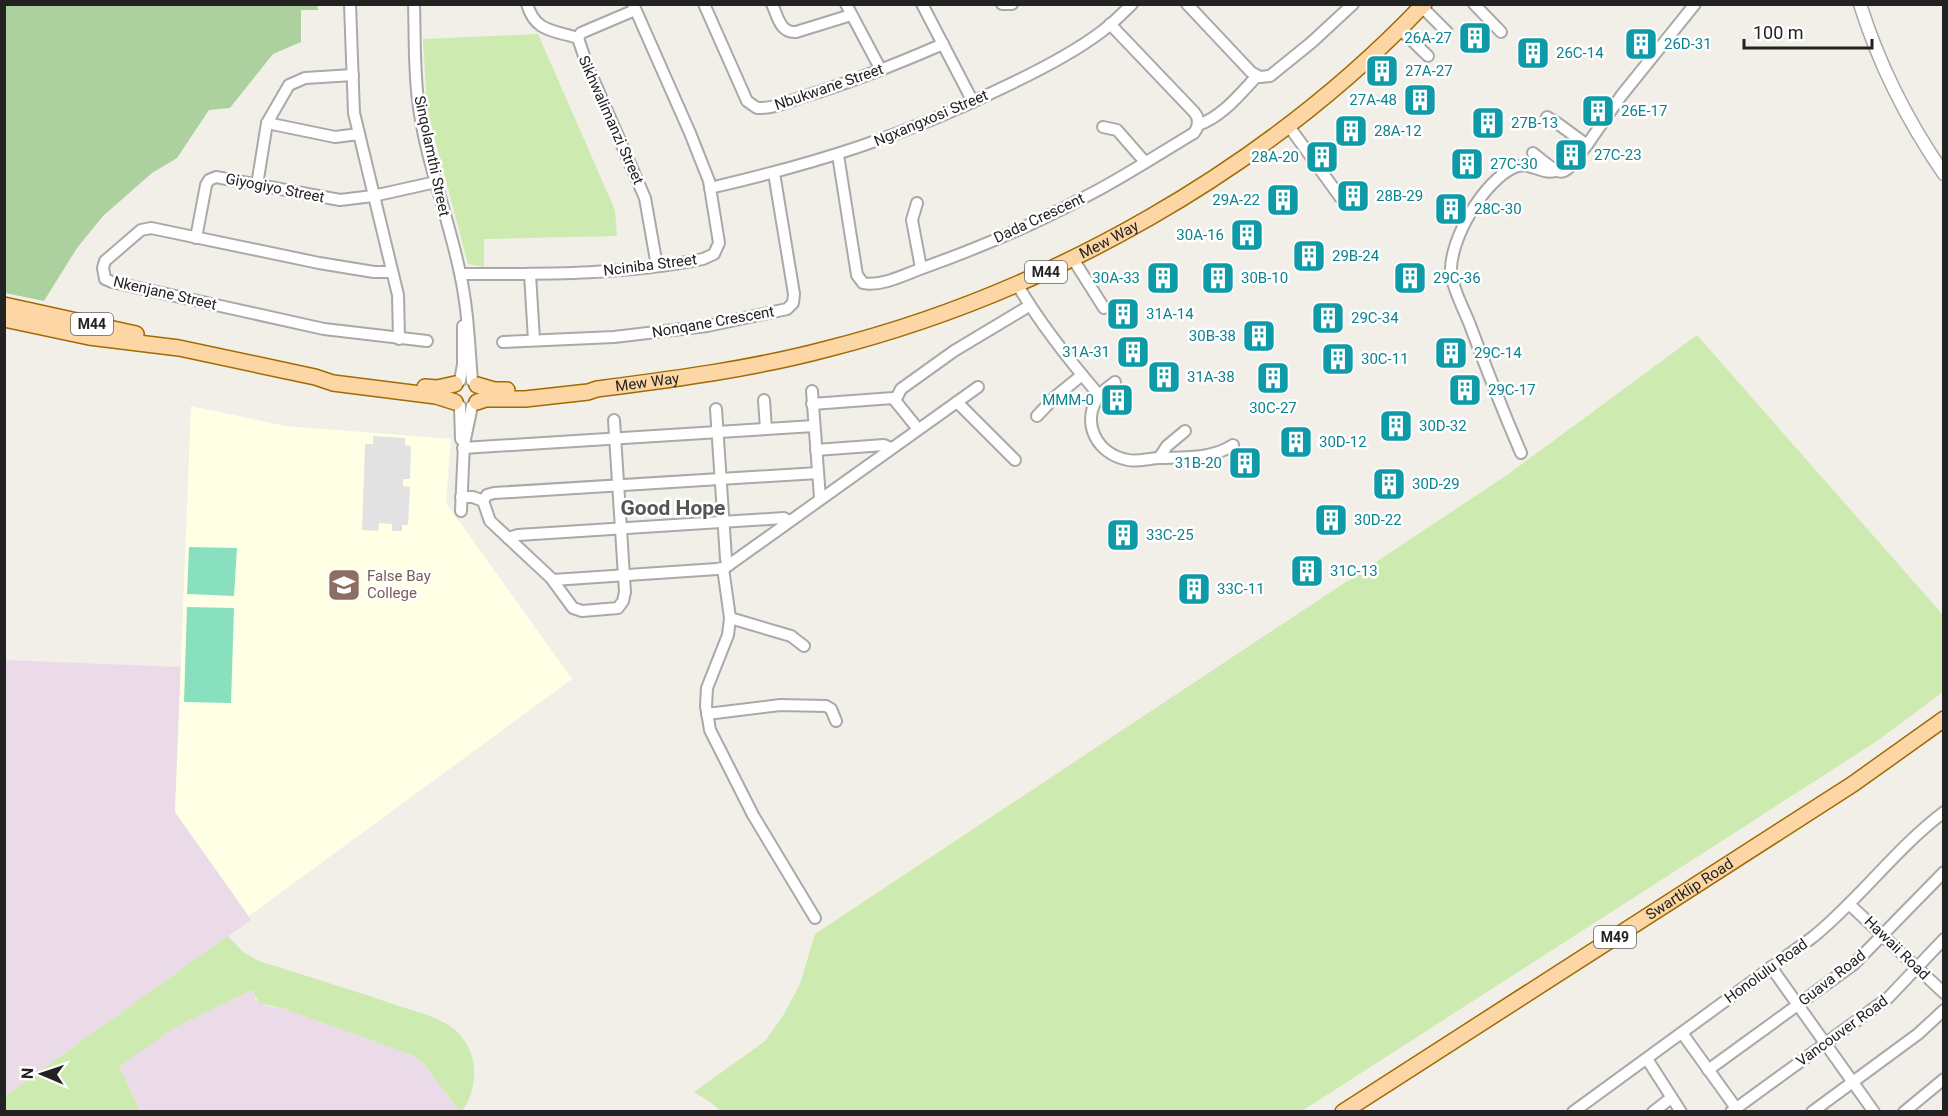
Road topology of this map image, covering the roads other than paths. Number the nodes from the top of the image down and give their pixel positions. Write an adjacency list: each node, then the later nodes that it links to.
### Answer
1 (350, 4): 27 (street)
2 (414, 4): 43 (street, Sinqolamthi Street)
3 (527, 4): 23 (street)
4 (704, 4): 26 (street, Nbukwane Street)
5 (772, 4): 18 (street)
6 (846, 4): 18 (street)
7 (922, 4): 24 (street)
8 (1002, 4): 9 (street)
9 (1012, 4)
10 (1132, 4): 19 (street, Ngxangxosi Street)
11 (1186, 4): 28 (street)
12 (1353, 4): 28 (street)
13 (1474, 4): 22 (street)
14 (1695, 4): 36 (street)
15 (1423, 6): 20 (main road, Mew Way / M44); 21 (street)
16 (634, 7): 23 (street, Sikhwalimanzi Street); 45 (street, Nciniba Street)
17 (1864, 7): 42 (street)
18 (851, 15): 26 (street)
19 (1110, 24): 29 (street, Ngxangxosi Street); 32 (street)
20 (1400, 29): 25 (street); 33 (main road, Mew Way / M44)
21 (1447, 32)
22 (1500, 32)
23 (578, 38): 51 (street, Sikhwalimanzi Street)
24 (943, 44): 26 (street, Nbukwane Street); 29 (street)
25 (1428, 56)
26 (881, 70)
27 (353, 75): 31 (street); 35 (street)
28 (1257, 76): 32 (street, Dada Crescent)
29 (973, 102): 38 (street, Ngxangxosi Street)
30 (1547, 117): 36 (street)
31 (267, 123): 35 (street); 44 (street)
32 (1198, 125): 39 (street, Dada Crescent)
33 (1288, 125): 47 (street); 50 (main road, Mew Way / M44)
34 (1103, 127): 39 (street)
35 (359, 134): 46 (street)
36 (1587, 146): 40 (street)
37 (1533, 153): 40 (street)
38 (838, 155): 41 (street, Ngxangxosi Street); 52 (street, Dada Crescent)
39 (1145, 162): 52 (street, Dada Crescent)
40 (1555, 171): 93 (street)
41 (774, 173): 45 (street, Ngxangxosi Street); 63 (street, Nonqane Crescent)
42 (1944, 174)
43 (436, 182): 46 (street, Giyogiyo Street); 54 (street, Sinqolamthi Street)
44 (257, 185): 46 (street, Giyogiyo Street); 49 (street, Giyogiyo Street)
45 (710, 188): 51 (street, Nciniba Street)
46 (374, 196): 53 (street)
47 (1340, 197)
48 (917, 203): 52 (street)
49 (196, 238): 53 (street, Nkenjane Street); 62 (street, Nkenjane Street)
50 (1073, 259): 56 (main road, Mew Way / M44); 59 (street)
51 (657, 266): 55 (street, Nciniba Street)
52 (921, 268)
53 (392, 272): 62 (street)
54 (461, 274): 55 (street, Nciniba Street); 70 (street, Sinqolamthi Street)
55 (530, 274): 63 (street)
56 (1017, 284): 58 (street); 72 (main road, Mew Way / M44)
57 (4, 304): 61 (main road, Mew Way / M44)
58 (1029, 306): 67 (street); 75 (street)
59 (1104, 308)
60 (4, 318): 61 (main road); 66 (main road, Mew Way / M44)
61 (84, 322): 66 (main road, Mew Way / M44)
62 (399, 339): 64 (street, Nkenjane Street)
63 (534, 340): 65 (street, Nonqane Crescent)
64 (427, 341)
65 (503, 342)
66 (179, 348): 68 (main road, Mew Way / M44)
67 (1082, 375): 74 (street); 81 (street)
68 (315, 377): 70 (main road, Mew Way / M44); 78 (main road, Mew Way / M44)
69 (1115, 382): 74 (street)
70 (466, 383): 72 (main road, Mew Way / M44); 78 (main road); 78 (main road)
71 (978, 387): 77 (street)
72 (597, 389): 78 (main road, Mew Way / M44)
73 (812, 391): 79 (street)
74 (1099, 395): 94 (street)
75 (896, 399): 79 (street); 85 (street)
76 (764, 400): 84 (street)
77 (957, 402): 85 (street); 95 (street)
78 (466, 404): 90 (street)
79 (813, 404): 83 (street)
80 (716, 409): 87 (street)
81 (1037, 416)
82 (614, 420): 88 (street)
83 (814, 426): 84 (street); 92 (street)
84 (766, 429): 87 (street)
85 (918, 429): 91 (street)
86 (1185, 431): 94 (street)
87 (717, 433): 88 (street); 97 (street)
88 (615, 439): 90 (street); 98 (street)
89 (1233, 445): 94 (street)
90 (464, 446): 99 (street)
91 (891, 448): 92 (street); 100 (street)
92 (816, 450): 96 (street)
93 (1521, 453)
94 (1159, 458)
95 (1014, 460)
96 (818, 472): 97 (street); 100 (street)
97 (721, 478): 98 (street); 104 (street)
98 (618, 485): 101 (street); 105 (street)
99 (461, 497): 101 (street); 102 (street)
100 (820, 498): 103 (street)
101 (483, 501): 106 (street)
102 (461, 511)
103 (789, 521): 104 (street); 107 (street)
104 (723, 522): 105 (street); 107 (street)
105 (621, 528): 106 (street); 108 (street)
106 (508, 538): 109 (street)
107 (726, 566): 108 (street); 110 (street)
108 (624, 574): 109 (street); 109 (street)
109 (553, 580)
110 (730, 618): 111 (street); 112 (street)
111 (804, 646)
112 (707, 714): 114 (street); 118 (street)
113 (1944, 719): 134 (main road, Swartklip Road / M49)
114 (836, 721)
115 (1944, 812): 117 (street, Honolulu Road)
116 (1944, 872): 119 (street, Guava Road)
117 (1849, 904): 119 (street, Hawaii Road); 122 (street, Honolulu Road)
118 (815, 918)
119 (1883, 935): 121 (street, Hawaii Road); 124 (street, Guava Road)
120 (1944, 939): 121 (street, Vancouver Road)
121 (1917, 967): 123 (street, Hawaii Road); 127 (street, Vancouver Road)
122 (1770, 968): 124 (street); 126 (street, Honolulu Road)
123 (1944, 993)
124 (1798, 1005): 127 (street); 129 (street, Guava Road)
125 (1944, 1010): 131 (street)
126 (1682, 1033): 128 (street, Honolulu Road); 129 (street)
127 (1825, 1044): 131 (street); 133 (street, Vancouver Road)
128 (1647, 1059): 132 (street); 135 (street, Honolulu Road)
129 (1708, 1070): 133 (street)
130 (1944, 1079): 140 (street)
131 (1852, 1082): 138 (street); 139 (street)
132 (1671, 1098): 136 (street); 137 (street)
133 (1734, 1110)
134 (1343, 1112)
135 (1573, 1112)
136 (1653, 1112)
137 (1681, 1112)
138 (1812, 1112)
139 (1874, 1112)
140 (1904, 1112)

